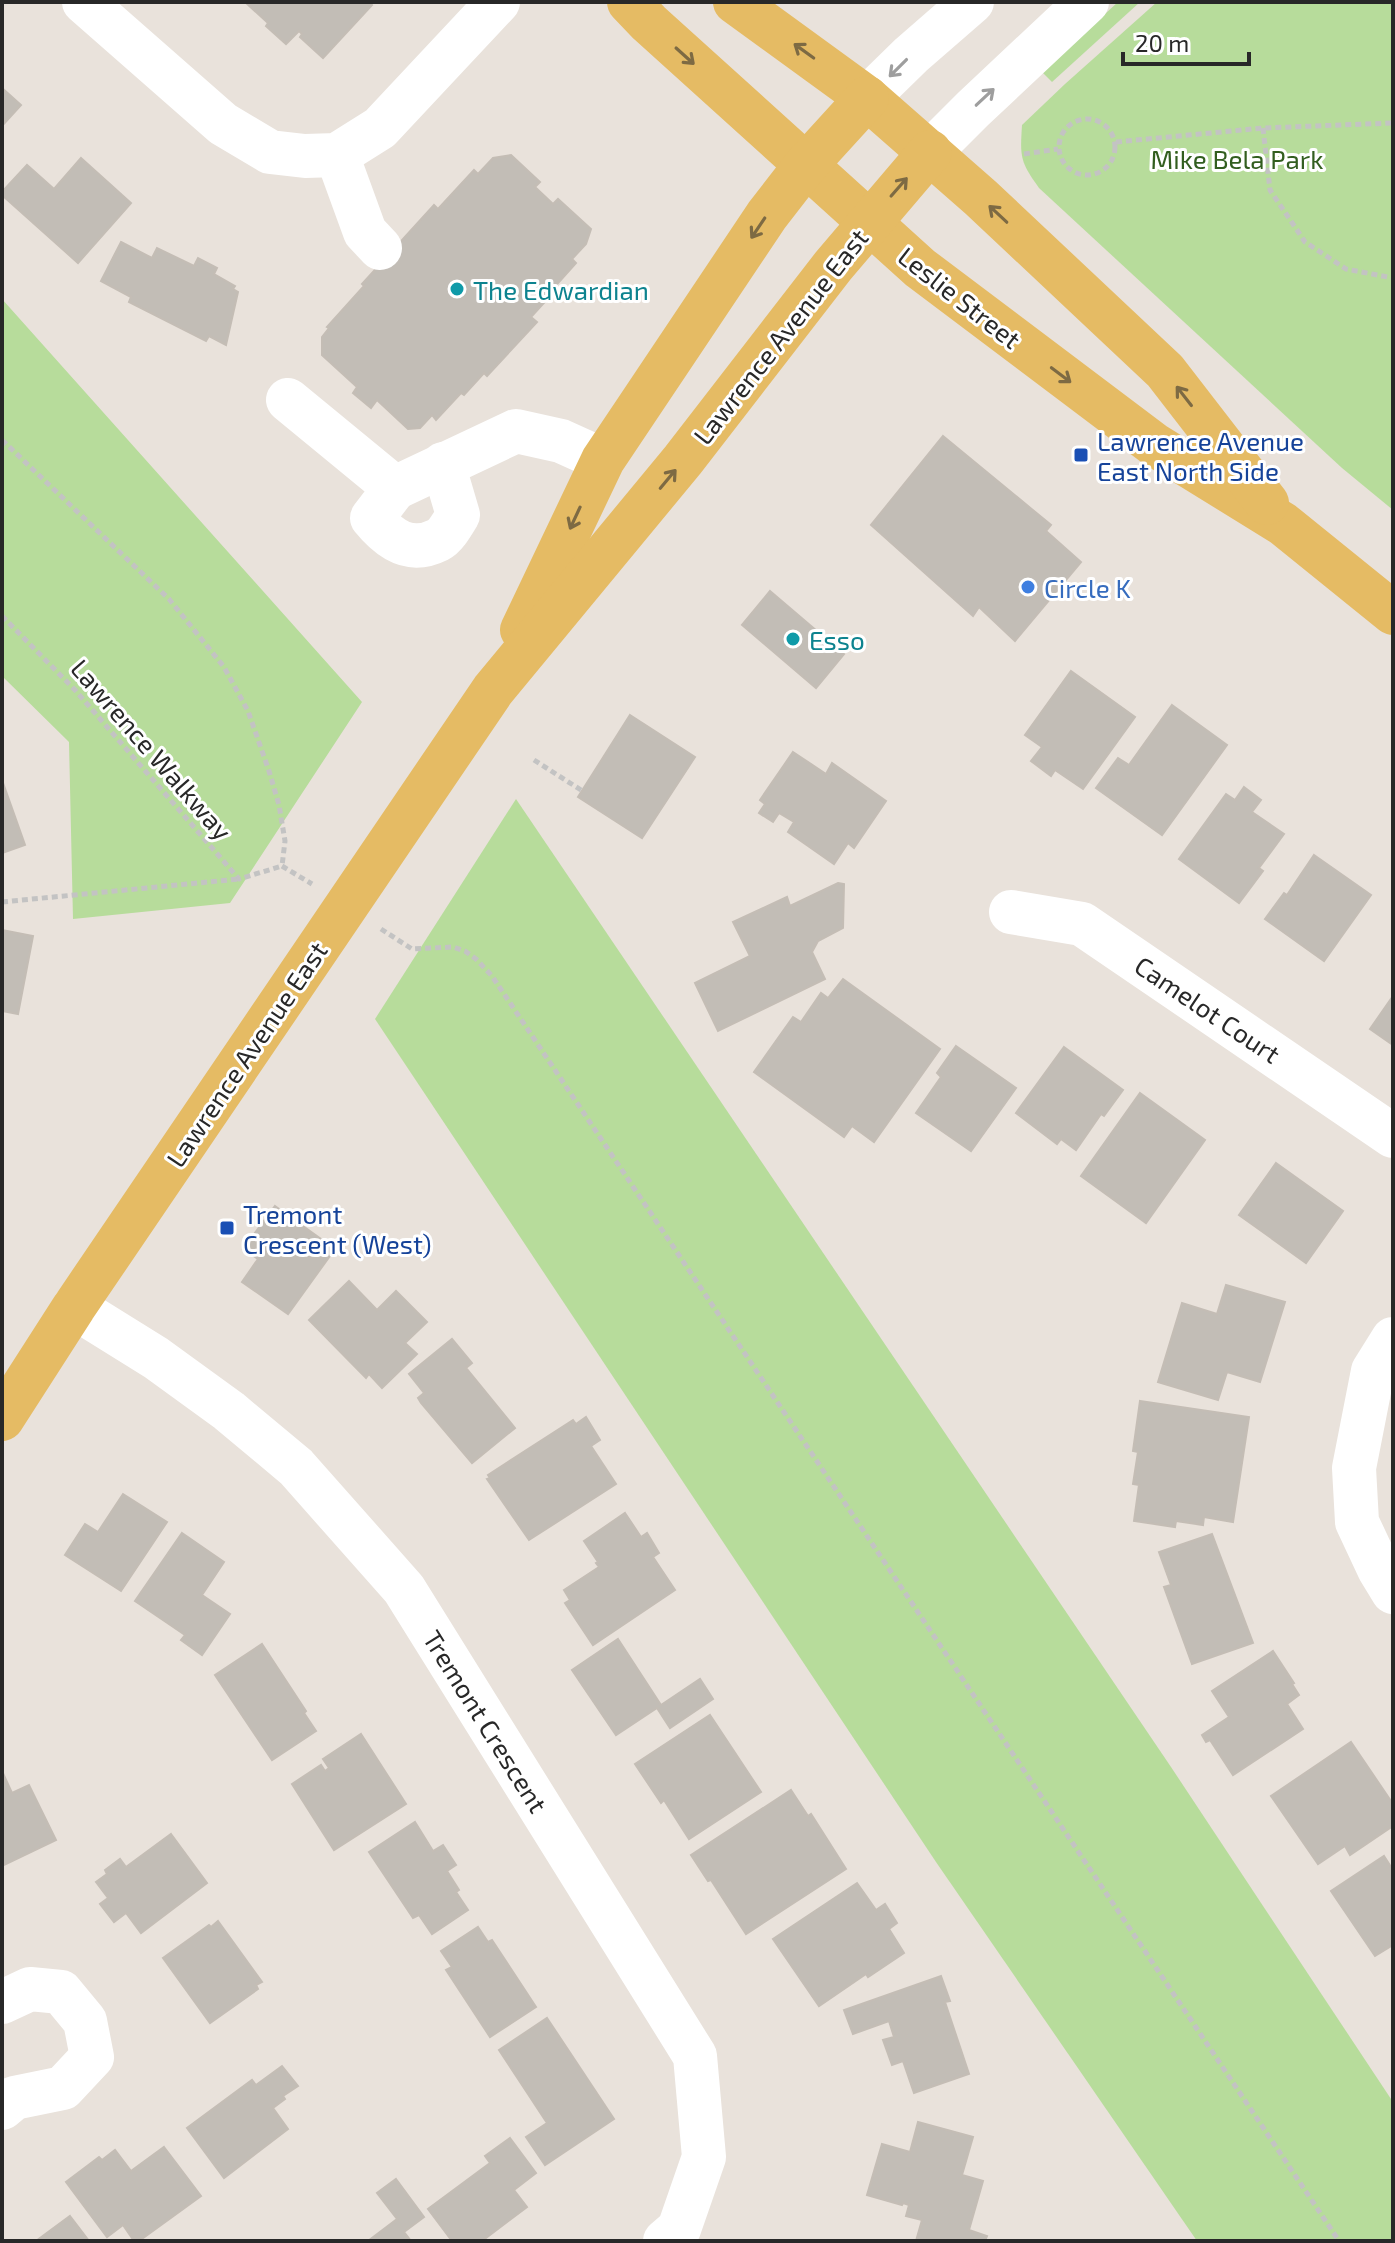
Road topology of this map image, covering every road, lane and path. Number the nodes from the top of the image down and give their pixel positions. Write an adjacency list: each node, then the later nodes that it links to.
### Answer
1 (84, 2): 14 (street)
2 (498, 2): 14 (street)
3 (629, 2): 15 (main road, Leslie Street, one-way to 15)
4 (735, 2): 7 (main road, Leslie Street, one-way to 4)
5 (972, 2): 7 (street, Lawrence Avenue East, one-way to 7)
6 (1087, 2): 12 (street, Lawrence Avenue East, one-way to 6)
7 (867, 98): 12 (main road, Leslie Street); 15 (main road, Lawrence Avenue East)
8 (1393, 123): 9 (path)
9 (1263, 128): 10 (path); 18 (path)
10 (1116, 142): 11 (path); 11 (path)
11 (1059, 149): 13 (path)
12 (930, 152): 16 (main road, Lawrence Avenue East, one-way to 12); 24 (main road, Leslie Street, one-way to 12)
13 (1024, 154)
14 (337, 155): 17 (street)
15 (805, 166): 16 (main road, Leslie Street); 21 (main road, Lawrence Avenue East, one-way to 21)
16 (868, 223): 24 (main road, Leslie Street, one-way to 24); 27 (main road, Lawrence Avenue East, one-way to 16)
17 (380, 248)
18 (1393, 278)
19 (288, 400): 23 (street)
20 (2, 440): 30 (path)
21 (603, 460): 22 (street); 27 (main road, Lawrence Avenue East, one-way to 27)
22 (443, 464): 23 (street); 23 (street)
23 (395, 488)
24 (1283, 524): 25 (main road, Leslie Street)
25 (1393, 613)
26 (2, 616): 31 (path, Lawrence Walkway)
27 (493, 690): 37 (main road, Lawrence Avenue East)
28 (534, 760): 29 (path)
29 (581, 790)
30 (282, 866): 31 (path); 32 (path)
31 (239, 879): 33 (path)
32 (303, 879)
33 (2, 902)
34 (1011, 912): 36 (street, Camelot Court)
35 (390, 935): 44 (path)
36 (1393, 1136)
37 (74, 1307): 39 (main road, Lawrence Avenue East); 43 (street, Tremont Crescent)
38 (1393, 1339): 40 (street)
39 (2, 1419)
40 (1393, 1592)
41 (2, 2002): 42 (street)
42 (6, 2096)
43 (665, 2241)
44 (1339, 2241)

